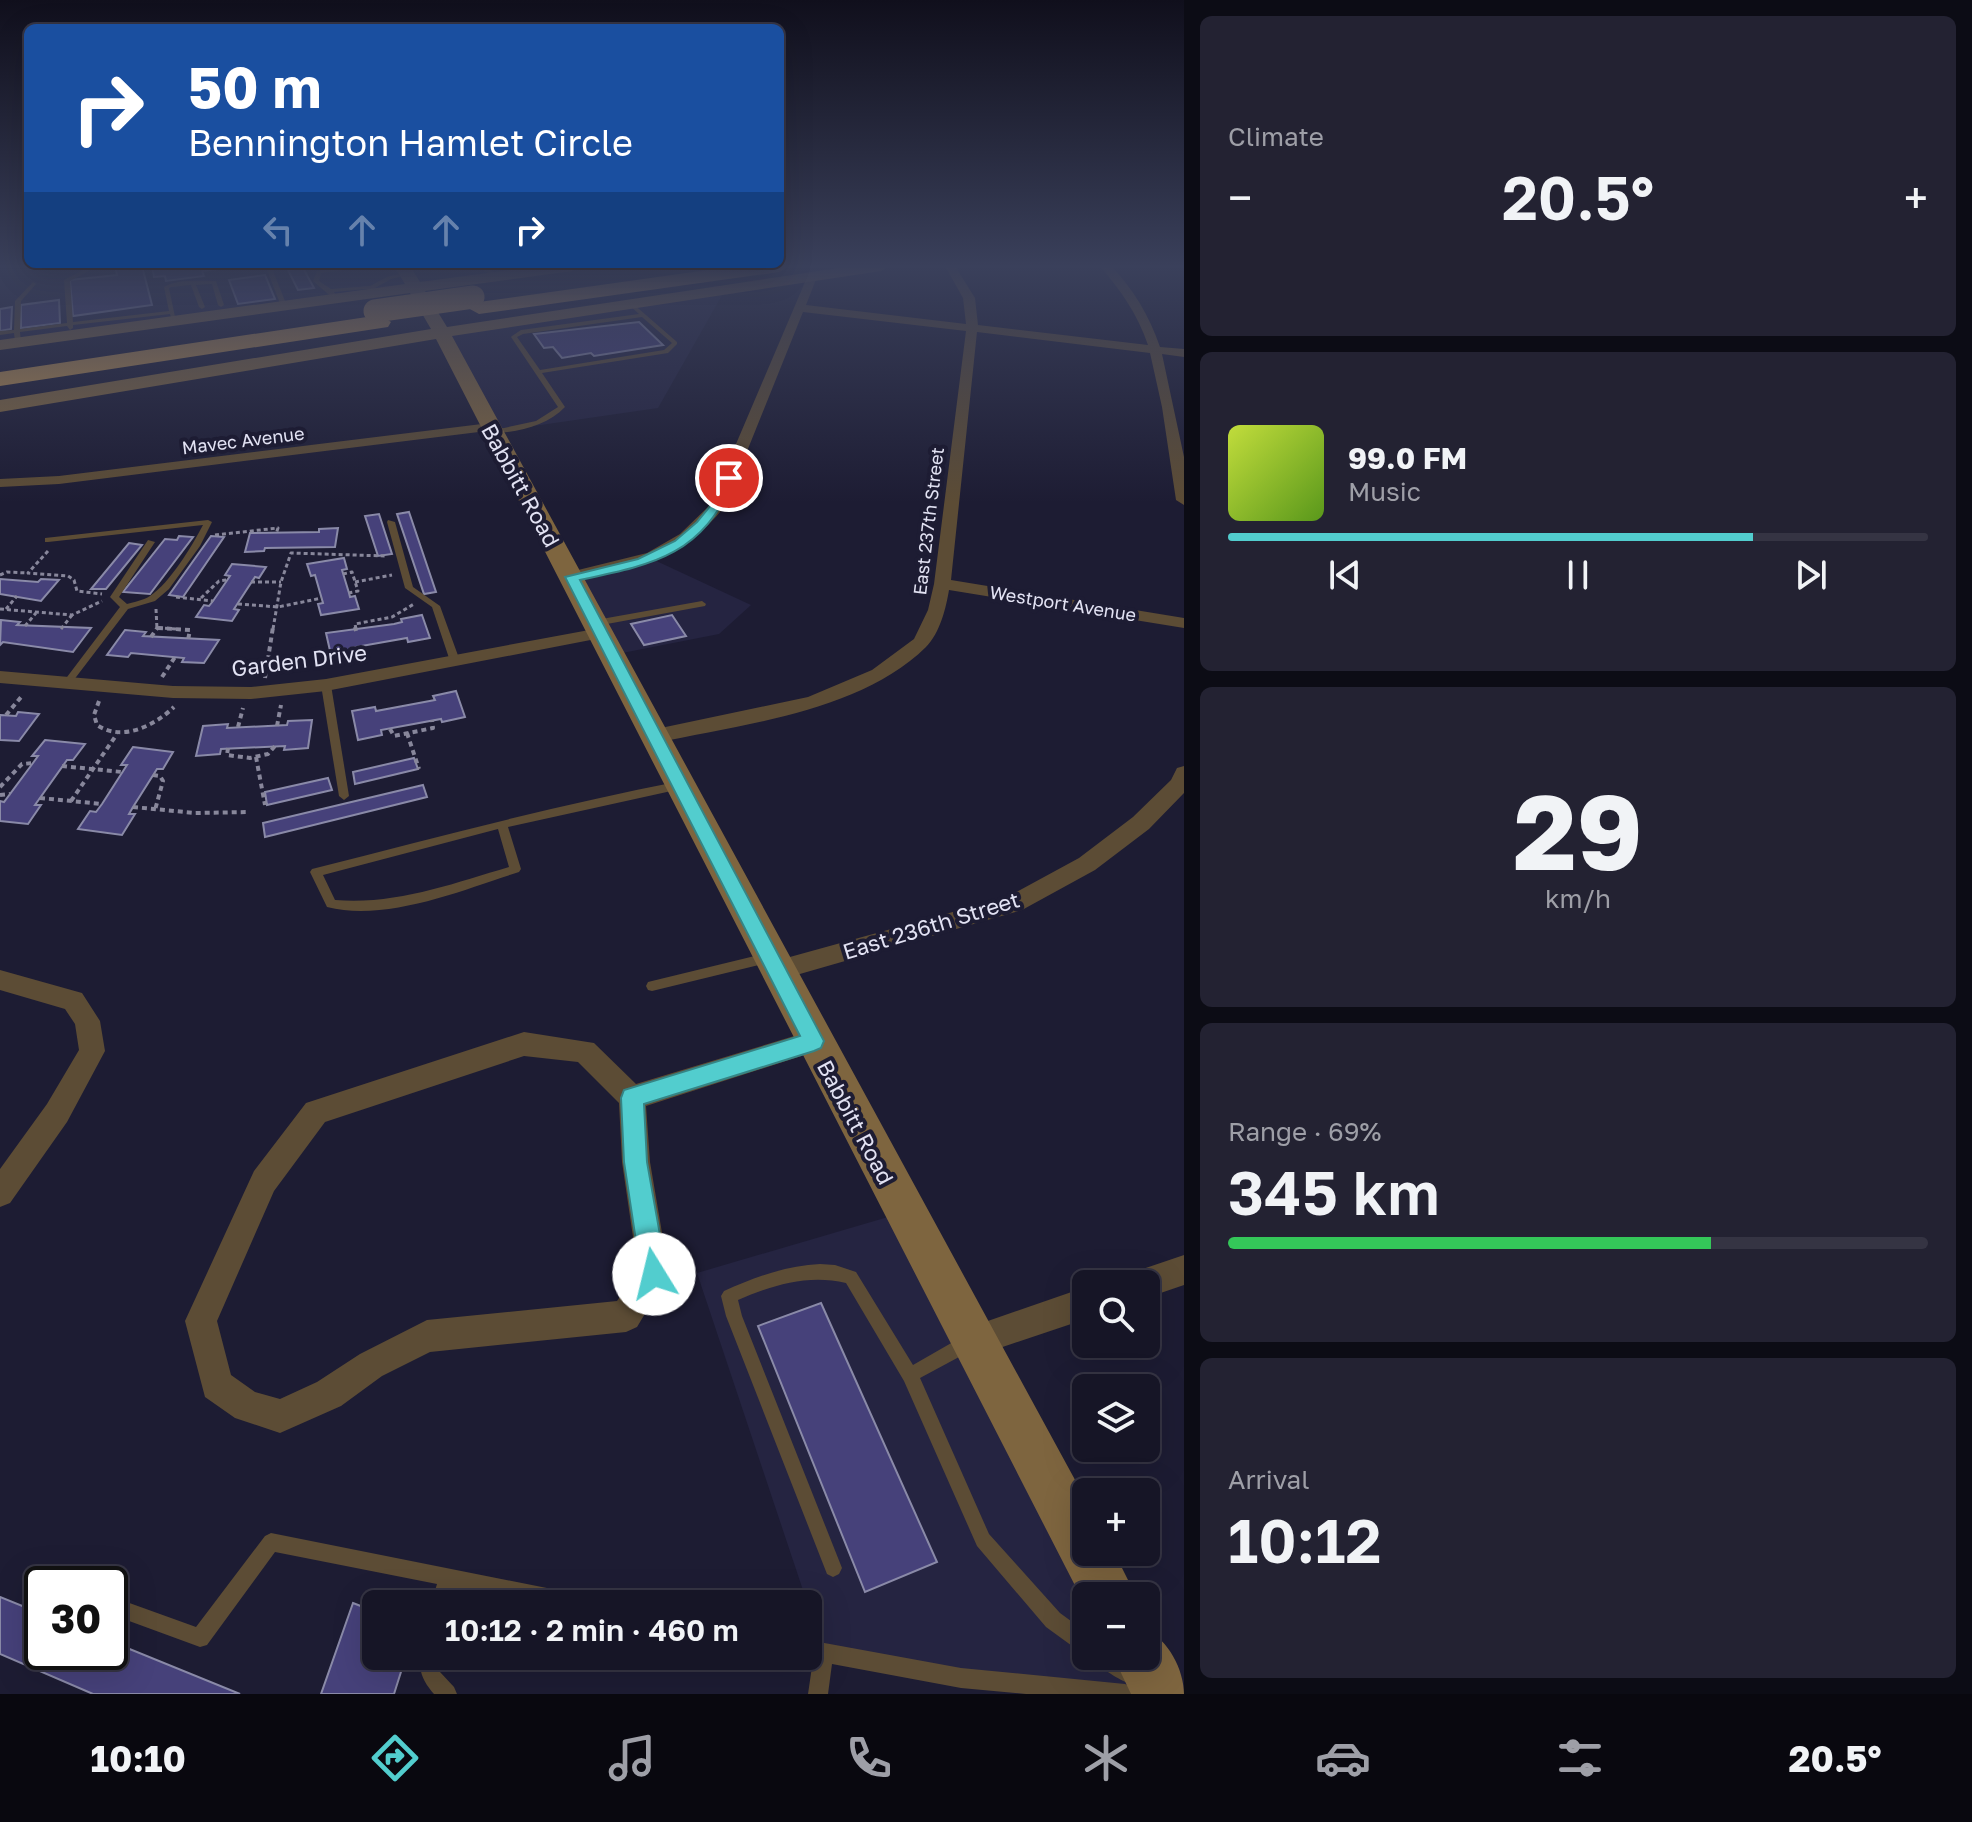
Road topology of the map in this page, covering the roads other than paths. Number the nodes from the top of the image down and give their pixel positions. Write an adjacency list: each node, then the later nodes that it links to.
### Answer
1 (35, 345): 16 (street)
2 (91, 345): 16 (highway)
3 (170, 345): 16 (highway)
4 (361, 345): 13 (street)
5 (366, 345): 13 (street)
6 (448, 345): 19 (street, Babbitt Road)
7 (520, 345): 17 (lane)
8 (673, 345): 17 (lane)
9 (784, 345): 25 (street)
10 (970, 345): 26 (street, East 237th Street)
11 (1123, 345): 14 (street)
12 (1155, 345): 14 (street)
13 (354, 347): 18 (street)
14 (1156, 349): 15 (street); 21 (street)
15 (1184, 353)
16 (5, 359)
17 (538, 372): 19 (lane)
18 (0, 406)
19 (491, 430): 20 (street, Mavec Avenue); 25 (street, Babbitt Road)
20 (0, 483)
21 (1184, 500)
22 (391, 522): 31 (lane)
23 (151, 542): 28 (lane)
24 (48, 545): 28 (lane)
25 (572, 577): 30 (street, Babbitt Road)
26 (942, 584): 29 (street, Westport Avenue); 35 (street, East 237th Street)
27 (702, 604): 30 (lane)
28 (125, 607): 33 (lane)
29 (1184, 623)
30 (598, 628): 31 (street, Garden Drive); 35 (street, Babbitt Road)
31 (455, 661): 34 (street, Garden Drive)
32 (0, 677): 33 (street, Garden Drive)
33 (67, 683): 34 (street, Garden Drive)
34 (326, 685): 38 (lane)
35 (656, 736): 37 (street, Babbitt Road)
36 (1184, 773): 40 (street, East 236th Street)
37 (682, 785): 39 (lane); 40 (street, Babbitt Road)
38 (344, 796)
39 (502, 825): 39 (lane)
40 (775, 964): 42 (lane); 43 (street, Babbitt Road)
41 (0, 980): 45 (street)
42 (652, 986)
43 (814, 1041): 44 (street); 49 (street, Babbitt Road)
44 (632, 1098): 44 (street)
45 (0, 1193)
46 (1184, 1270): 47 (street)
47 (1160, 1278)
48 (1072, 1308): 49 (street)
49 (973, 1341): 50 (lane); 53 (street, Babbitt Road)
50 (910, 1375): 51 (lane); 57 (lane)
51 (833, 1568)
52 (448, 1576): 54 (lane); 55 (lane); 56 (lane)
53 (1102, 1582)
54 (444, 1590)
55 (515, 1590)
56 (128, 1612)
57 (1072, 1634)
58 (822, 1653): 65 (lane)
59 (430, 1670): 63 (lane)
60 (817, 1670): 64 (lane)
61 (1124, 1670): 66 (lane)
62 (1148, 1670): 66 (street)
63 (447, 1694)
64 (818, 1694)
65 (1125, 1694)
66 (1159, 1694)

